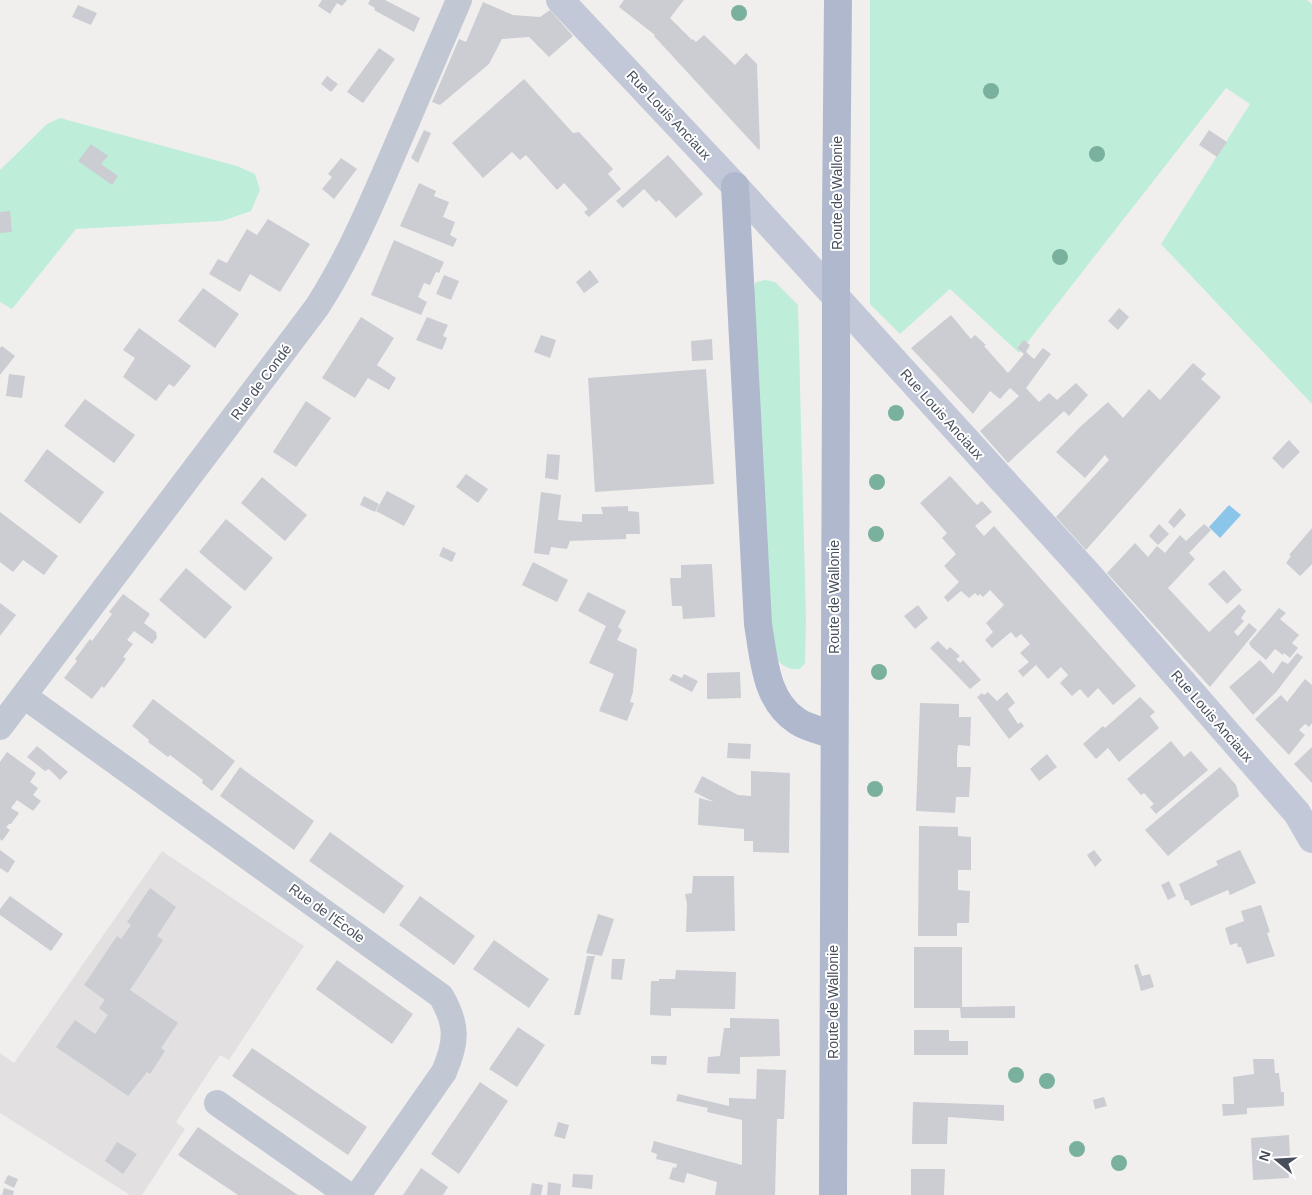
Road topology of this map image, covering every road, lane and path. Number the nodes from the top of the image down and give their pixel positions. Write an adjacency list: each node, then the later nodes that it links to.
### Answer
1 (459, 0): 5 (street, Rue de Condé)
2 (560, 0): 4 (street, Rue Louis Anciaux)
3 (838, 0): 7 (main road, Route de Wallonie, bridge)
4 (735, 186): 7 (main road); 8 (street, Rue Louis Anciaux)
5 (24, 696): 6 (street, Rue de Condé); 11 (street, Rue de l'École)
6 (0, 727)
7 (834, 735): 12 (main road, Route de Wallonie)
8 (1312, 839)
9 (217, 1103): 10 (street)
10 (348, 1195)
11 (358, 1195)
12 (833, 1195)

